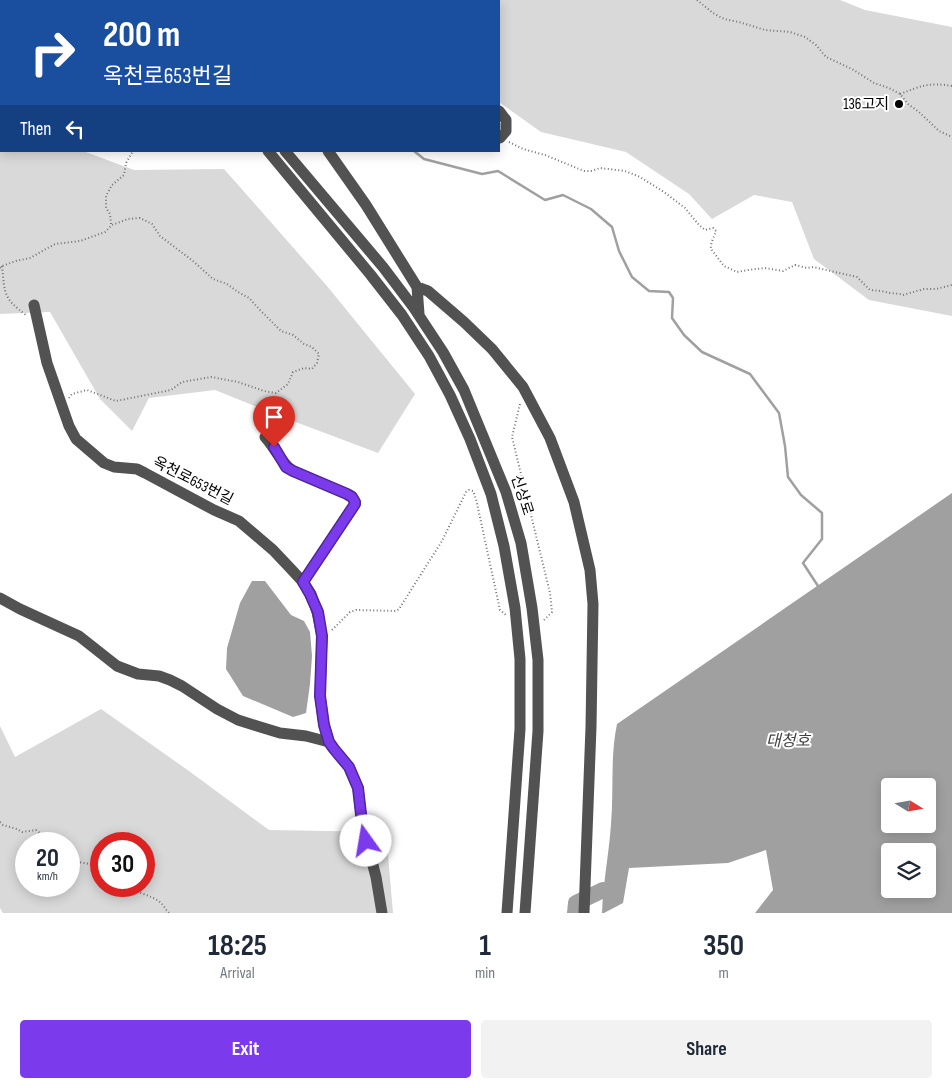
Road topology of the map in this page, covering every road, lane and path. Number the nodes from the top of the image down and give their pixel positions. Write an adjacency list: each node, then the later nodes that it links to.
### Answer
1 (697, 0): 3 (path)
2 (952, 86): 3 (path)
3 (900, 94): 5 (path)
4 (500, 112): 6 (street)
5 (952, 137)
6 (500, 138): 13 (path)
7 (132, 152): 11 (path)
8 (269, 152): 34 (street, 신상로)
9 (286, 152): 17 (street, 신상로)
10 (329, 152): 14 (street)
11 (112, 225): 12 (path); 19 (path)
12 (1, 267): 16 (path)
13 (952, 285)
14 (417, 287): 17 (street); 36 (street)
15 (34, 305): 19 (street, 옥천로653번길)
16 (27, 315)
17 (419, 316): 35 (street, 신상로)
18 (521, 397): 24 (path)
19 (63, 408): 21 (street, 옥천로653번길)
20 (265, 437): 21 (street)
21 (303, 582): 26 (street, 옥천로653번길)
22 (0, 598): 26 (street)
23 (510, 618): 25 (path)
24 (538, 621)
25 (330, 632)
26 (329, 742): 33 (street, 옥천로653번길)
27 (0, 822): 28 (path)
28 (22, 832)
29 (22, 832): 30 (path)
30 (39, 832)
31 (150, 897): 32 (path)
32 (169, 913)
33 (382, 913)
34 (507, 913)
35 (525, 913)
36 (584, 913)

